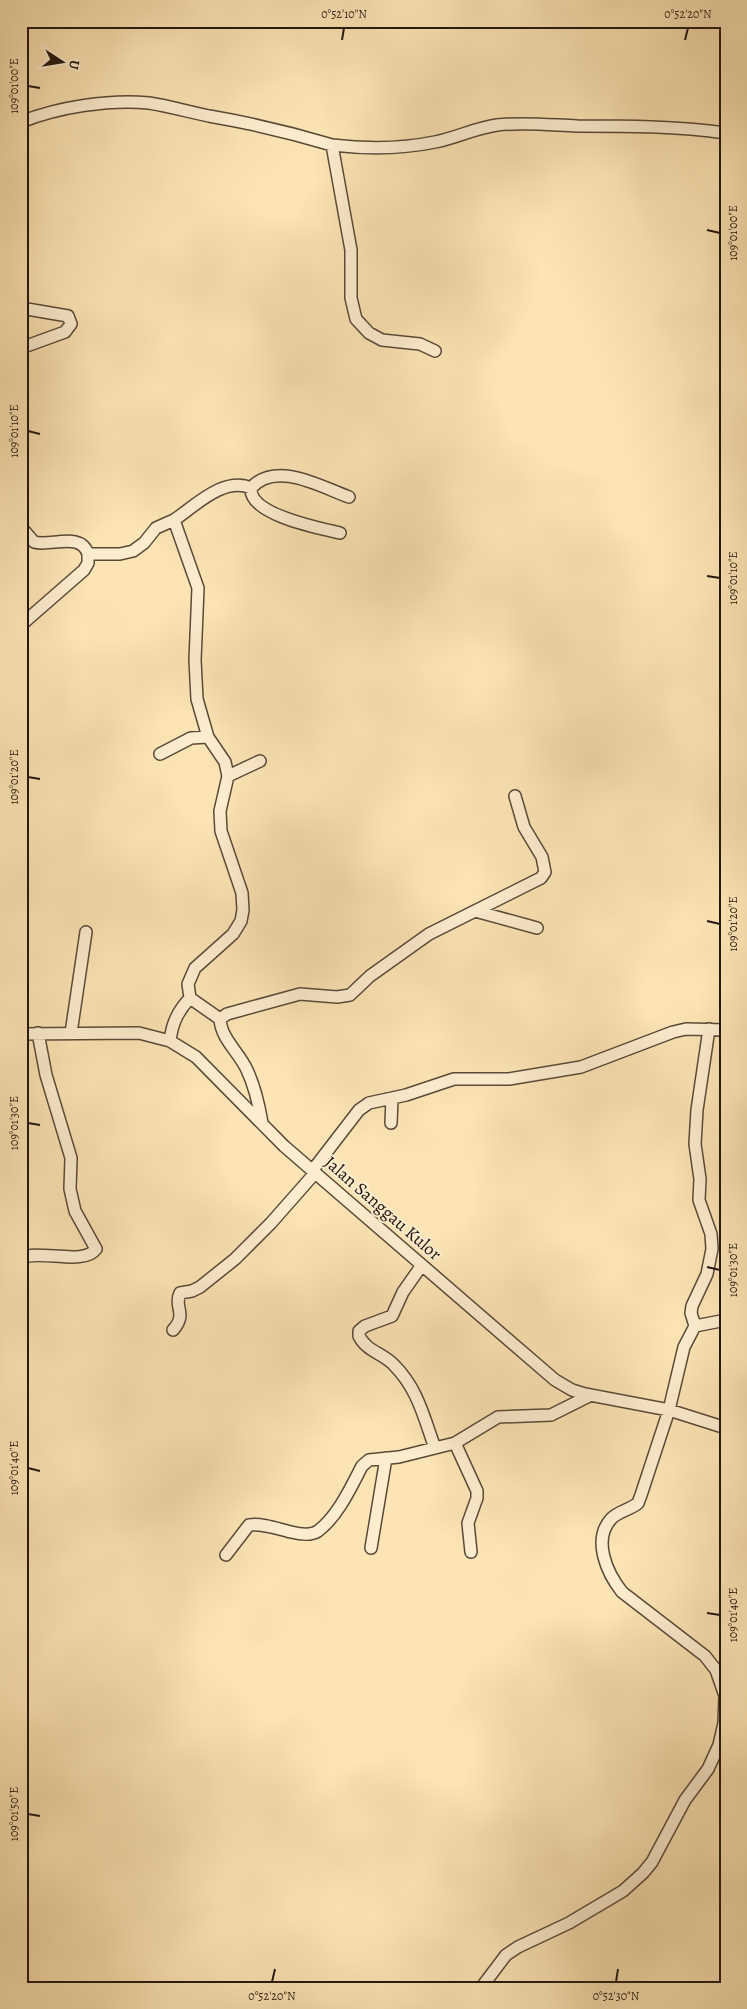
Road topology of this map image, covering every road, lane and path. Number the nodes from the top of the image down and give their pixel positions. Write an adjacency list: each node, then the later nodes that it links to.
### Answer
1 (21, 122): 3 (street)
2 (726, 133): 3 (street)
3 (332, 145): 6 (street)
4 (21, 308): 5 (street)
5 (21, 348)
6 (435, 351)
7 (251, 488): 8 (street); 9 (street); 11 (street)
8 (348, 497)
9 (174, 520): 12 (street); 14 (street)
10 (21, 527): 12 (street)
11 (340, 533)
12 (88, 554): 13 (street)
13 (21, 625)
14 (208, 737): 15 (street); 17 (street)
15 (160, 754)
16 (260, 761): 17 (street)
17 (228, 776): 22 (street)
18 (515, 796): 19 (street)
19 (475, 912): 20 (street); 23 (street)
20 (537, 928)
21 (86, 932): 26 (street)
22 (190, 998): 23 (street); 29 (street)
23 (220, 1019): 31 (street)
24 (708, 1029): 25 (street); 30 (street); 37 (street)
25 (726, 1030)
26 (71, 1032): 27 (street, Jalan Sanggau Kulor); 29 (street, Jalan Sanggau Kulor)
27 (38, 1033): 28 (street, Jalan Sanggau Kulor); 34 (street)
28 (21, 1034)
29 (170, 1041): 31 (street, Jalan Sanggau Kulor)
30 (392, 1098): 32 (street); 33 (street)
31 (262, 1123): 33 (street, Jalan Sanggau Kulor)
32 (391, 1123)
33 (314, 1172): 35 (street, Jalan Sanggau Kulor); 38 (street)
34 (21, 1258)
35 (422, 1265): 39 (street, Jalan Sanggau Kulor); 43 (street)
36 (726, 1320): 37 (street)
37 (695, 1326): 40 (street)
38 (173, 1330)
39 (591, 1395): 40 (street, Jalan Sanggau Kulor); 42 (street)
40 (669, 1410): 41 (street, Jalan Sanggau Kulor); 48 (street)
41 (726, 1428)
42 (455, 1443): 43 (street); 46 (street)
43 (435, 1448): 44 (street)
44 (386, 1458): 45 (street); 47 (street)
45 (371, 1548)
46 (471, 1552)
47 (226, 1555)
48 (481, 1988)

